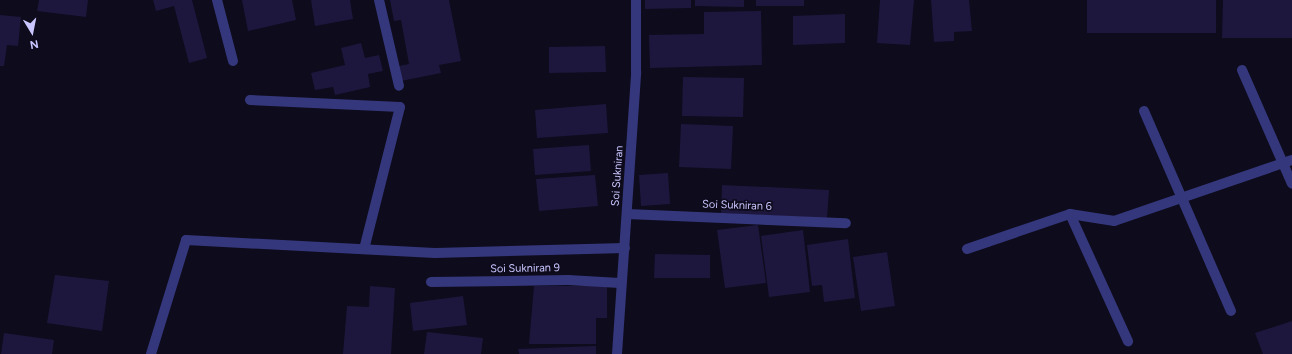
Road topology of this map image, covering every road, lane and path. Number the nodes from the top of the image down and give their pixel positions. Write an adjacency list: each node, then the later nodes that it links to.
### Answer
1 (217, 0): 4 (street)
2 (379, 0): 6 (street)
3 (636, 0): 12 (street, Soi Sukniran)
4 (233, 60)
5 (1242, 70): 9 (street)
6 (399, 86)
7 (250, 100): 16 (street)
8 (1144, 110): 11 (street)
9 (1288, 162): 10 (street); 11 (street)
10 (1292, 184)
11 (1185, 198): 13 (street); 20 (street)
12 (627, 214): 14 (street, Soi Sukniran 6); 15 (street, Soi Sukniran)
13 (1070, 214): 17 (street); 21 (street)
14 (846, 223)
15 (625, 248): 16 (street); 19 (street, Soi Sukniran)
16 (364, 249): 22 (street)
17 (967, 249)
18 (431, 282): 19 (street, Soi Sukniran 9)
19 (620, 283): 23 (street, Soi Sukniran)
20 (1231, 311)
21 (1128, 341)
22 (151, 354)
23 (616, 354)

